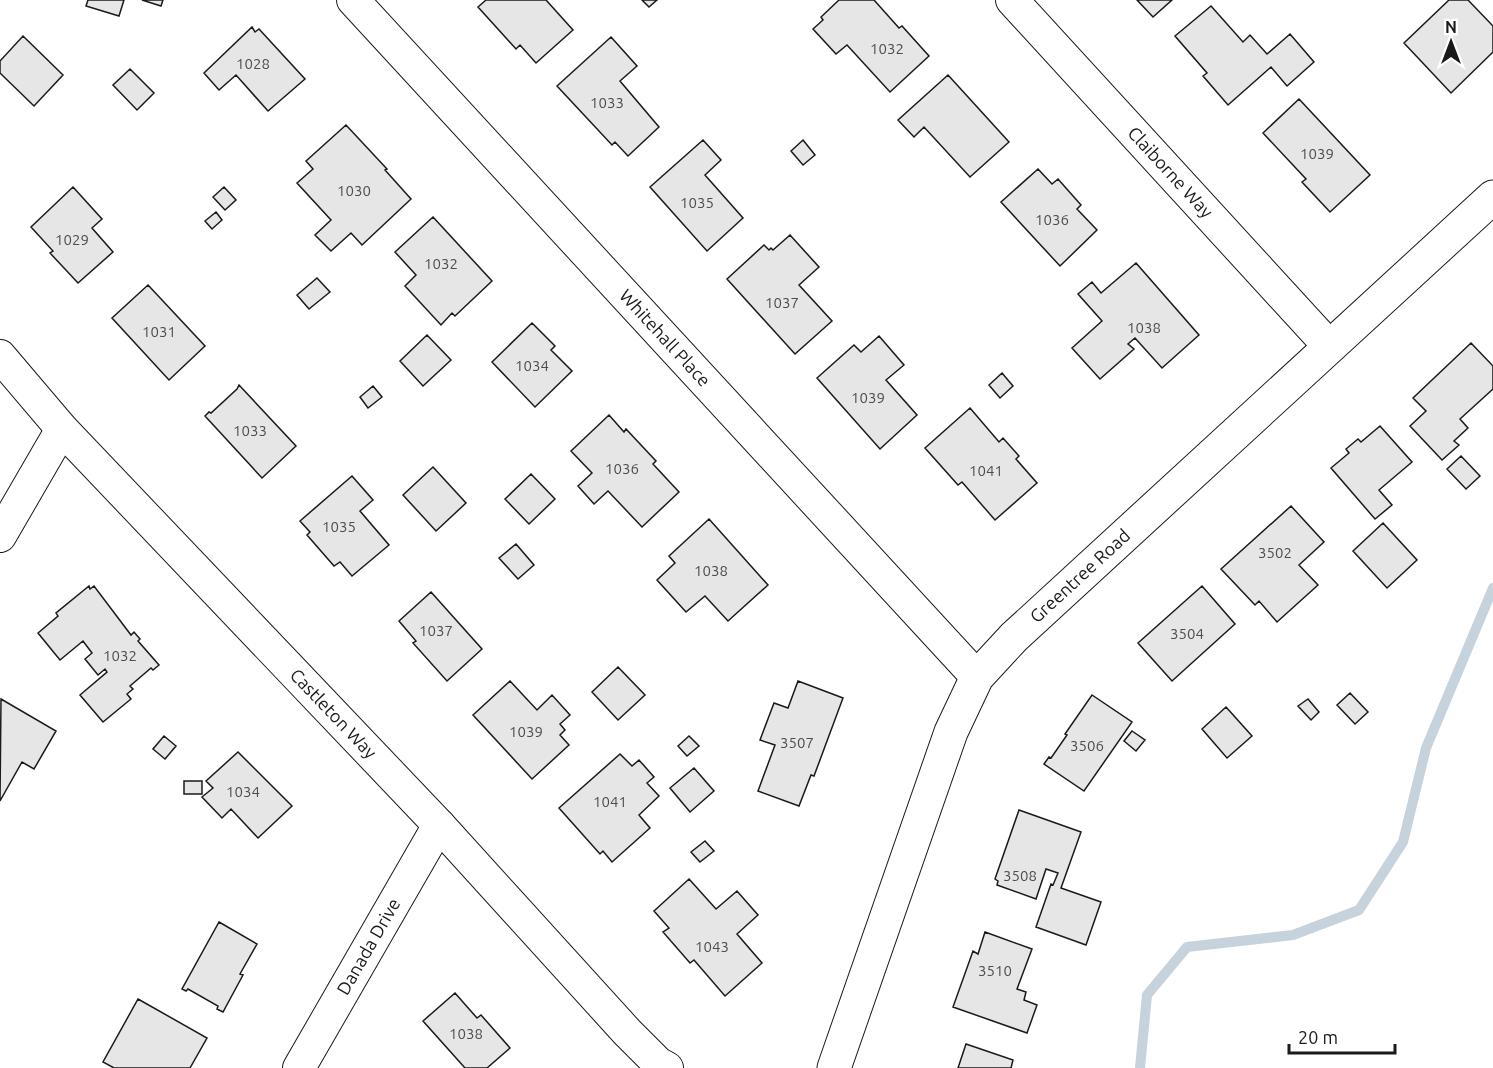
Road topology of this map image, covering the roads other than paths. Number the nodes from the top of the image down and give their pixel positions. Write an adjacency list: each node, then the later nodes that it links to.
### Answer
1 (353, 0): 8 (street, Whitehall Place)
2 (1012, 0): 4 (street, Claiborne Way)
3 (1493, 198): 4 (street, Greentree Road)
4 (1329, 346): 8 (street, Greentree Road)
5 (0, 356): 6 (street, Castleton Way)
6 (62, 429): 7 (street); 9 (street, Castleton Way)
7 (0, 536)
8 (977, 677): 12 (street, Greentree Road)
9 (439, 825): 10 (street, Danada Drive); 11 (street, Castleton Way)
10 (299, 1068)
11 (667, 1068)
12 (834, 1068)

